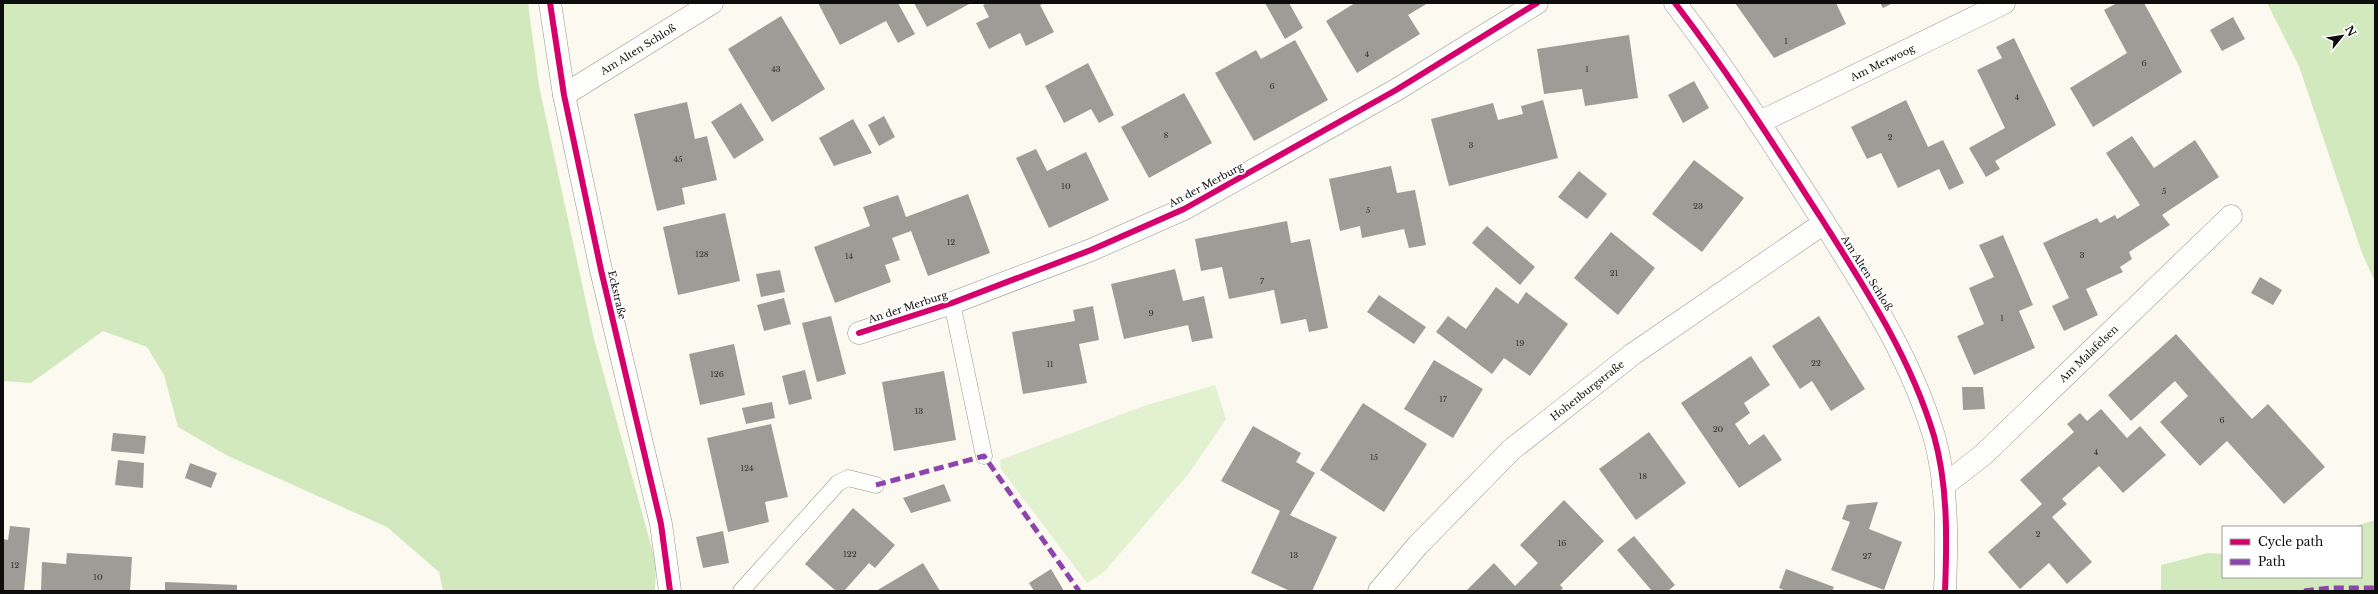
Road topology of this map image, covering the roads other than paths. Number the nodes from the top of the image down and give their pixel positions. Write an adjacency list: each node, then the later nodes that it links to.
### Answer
1 (550, 3): 6 (street, Eckstraße)
2 (712, 3): 6 (street, Am Alten Schloß)
3 (1538, 3): 10 (street, An der Merburg)
4 (1675, 3): 7 (street, Am Alten Schloß)
5 (2004, 3): 7 (street, Am Merwoog)
6 (564, 95): 15 (street, Eckstraße)
7 (1760, 122): 9 (street, Am Alten Schloß)
8 (2231, 216): 14 (street, Am Malafelsen)
9 (1824, 223): 14 (street, Am Alten Schloß); 17 (street, Hohenburgstraße)
10 (952, 303): 11 (street, An der Merburg); 12 (lane)
11 (859, 333)
12 (984, 456)
13 (876, 485): 16 (lane)
14 (1943, 486): 18 (street, Am Alten Schloß)
15 (670, 591)
16 (741, 591)
17 (1378, 591)
18 (1945, 591)

